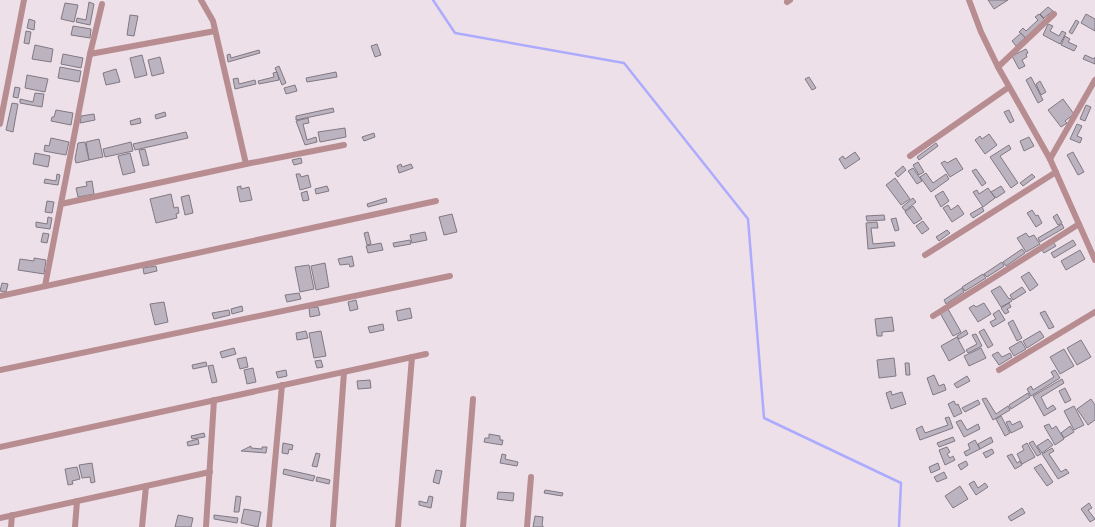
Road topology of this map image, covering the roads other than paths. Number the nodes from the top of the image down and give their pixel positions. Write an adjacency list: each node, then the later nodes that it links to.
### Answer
1 (24, 0): 11 (street)
2 (201, 0): 6 (street)
3 (970, 0): 8 (street)
4 (102, 4): 7 (street)
5 (1054, 14): 8 (street)
6 (215, 31): 7 (street); 15 (street)
7 (90, 54): 18 (street)
8 (998, 67): 10 (street)
9 (1095, 80): 14 (street)
10 (1009, 87): 13 (street); 14 (street)
11 (0, 124)
12 (344, 145): 15 (street)
13 (910, 156)
14 (1050, 159): 16 (street)
15 (246, 164): 18 (street)
16 (1056, 172): 19 (street); 20 (street)
17 (436, 201): 23 (street)
18 (61, 204): 23 (street)
19 (1079, 224): 21 (street); 26 (street)
20 (925, 255)
21 (1095, 260)
22 (450, 276): 29 (street)
23 (45, 286): 24 (street)
24 (0, 296)
25 (1095, 312): 30 (street)
26 (933, 316)
27 (426, 354): 28 (street)
28 (412, 357): 31 (street); 48 (street)
29 (0, 370)
30 (1000, 370)
31 (344, 372): 32 (street); 47 (street)
32 (282, 385): 34 (street); 46 (street)
33 (473, 399): 49 (street)
34 (214, 400): 35 (street); 36 (street)
35 (0, 447)
36 (210, 472): 38 (street); 45 (street)
37 (531, 477): 50 (street)
38 (146, 486): 39 (street); 44 (street)
39 (77, 501): 40 (street); 43 (street)
40 (12, 515): 41 (street); 42 (street)
41 (0, 518)
42 (11, 527)
43 (75, 527)
44 (142, 527)
45 (206, 527)
46 (269, 527)
47 (333, 527)
48 (398, 527)
49 (463, 527)
50 (527, 527)

